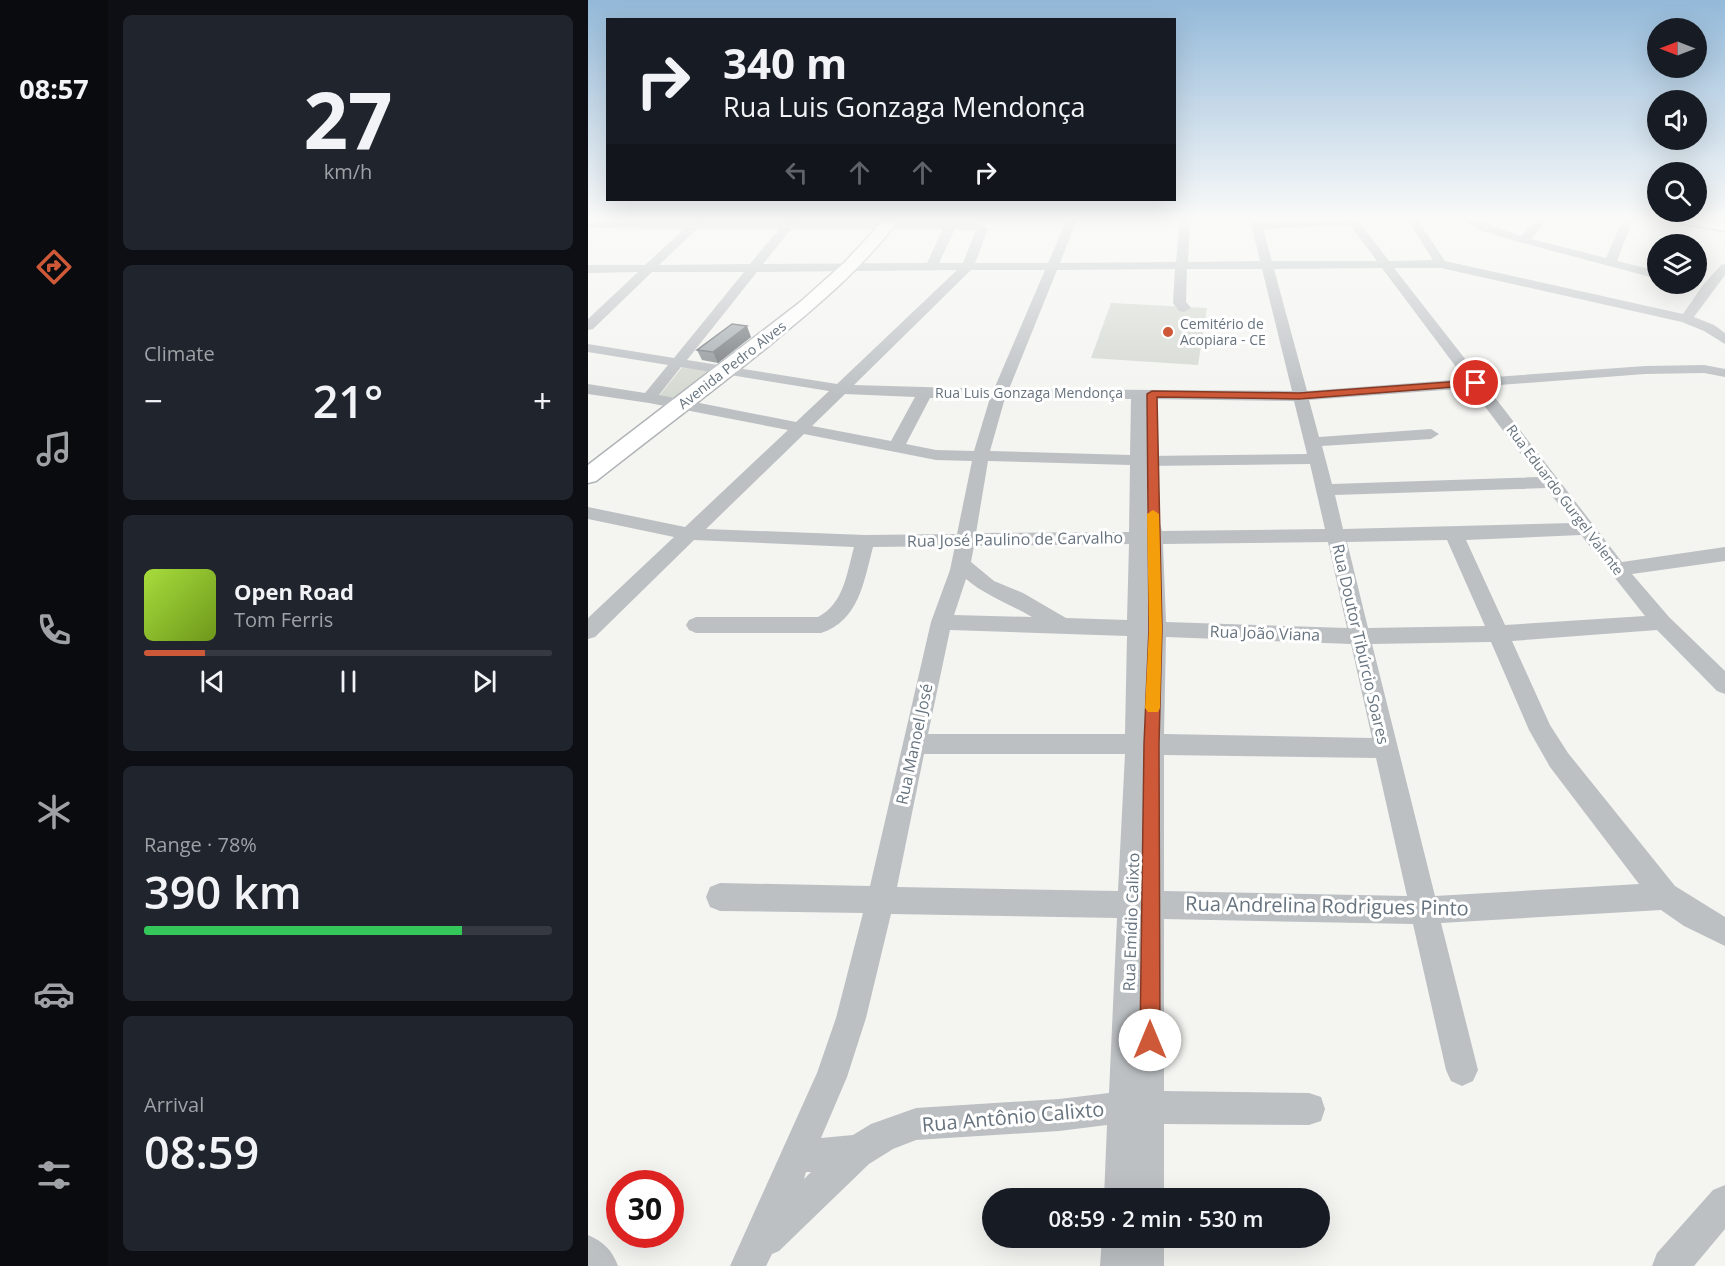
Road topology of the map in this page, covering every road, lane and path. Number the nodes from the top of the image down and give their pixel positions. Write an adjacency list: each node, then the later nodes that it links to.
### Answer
1 (640, 278): 15 (street)
2 (744, 278): 18 (street)
3 (837, 278): 19 (main road, Avenida Pedro Alves)
4 (956, 278): 22 (street)
5 (1046, 278): 25 (street, Rua Manoel José)
6 (1181, 278): 13 (street)
7 (1272, 278): 27 (street, Rua Doutor Tibúrcio Soares)
8 (1395, 278): 21 (street, Rua Eduardo Gurgel Valente)
9 (1504, 278): 14 (street)
10 (1716, 278): 11 (street)
11 (1707, 288)
12 (1703, 294): 14 (street)
13 (1184, 308)
14 (1686, 319): 16 (street)
15 (588, 326)
16 (1725, 340)
17 (588, 348): 18 (street, Rua Luis Gonzaga Mendonça)
18 (677, 361): 19 (street, Rua Luis Gonzaga Mendonça); 28 (street)
19 (726, 371): 22 (street, Rua Luis Gonzaga Mendonça); 29 (main road, Avenida Pedro Alves)
20 (1725, 373): 21 (street, Rua Luis Gonzaga Mendonça)
21 (1476, 383): 27 (street, Rua Luis Gonzaga Mendonça); 37 (street, Rua Eduardo Gurgel Valente)
22 (842, 388): 24 (street, Rua Luis Gonzaga Mendonça); 30 (street)
23 (588, 389): 28 (street)
24 (925, 393): 25 (street, Rua Luis Gonzaga Mendonça); 32 (street)
25 (999, 394): 26 (street, Rua Luis Gonzaga Mendonça); 34 (street, Rua Manoel José)
26 (1145, 394): 27 (street, Rua Luis Gonzaga Mendonça); 35 (street, Rua Emídio Calixto)
27 (1299, 396): 33 (street, Rua Doutor Tibúrcio Soares)
28 (649, 398): 29 (street)
29 (682, 405): 30 (street); 36 (main road, Avenida Pedro Alves)
30 (798, 429): 32 (street); 41 (street)
31 (1431, 434): 33 (street)
32 (897, 446): 34 (street)
33 (1314, 450): 35 (street); 38 (street, Rua Doutor Tibúrcio Soares)
34 (981, 455): 35 (street); 46 (street, Rua Manoel José)
35 (1145, 460): 43 (street, Rua Emídio Calixto)
36 (588, 476)
37 (1552, 482): 38 (street); 40 (street, Rua Eduardo Gurgel Valente)
38 (1325, 490): 44 (street, Rua Doutor Tibúrcio Soares)
39 (588, 513): 41 (street, Rua José Paulino de Carvalho)
40 (1587, 529): 42 (street, Rua José Paulino de Carvalho); 49 (street, Rua Eduardo Gurgel Valente)
41 (688, 534): 45 (street, Rua José Paulino de Carvalho); 55 (street)
42 (1454, 534): 44 (street, Rua José Paulino de Carvalho); 56 (street)
43 (1146, 536): 44 (street, Rua José Paulino de Carvalho); 46 (street, Rua José Paulino de Carvalho); 54 (street, Rua Emídio Calixto)
44 (1335, 536): 57 (street, Rua Doutor Tibúrcio Soares)
45 (865, 541): 46 (street, Rua José Paulino de Carvalho); 52 (street)
46 (964, 541): 48 (street, Rua Manoel José)
47 (1725, 554): 49 (street)
48 (961, 564): 50 (street, Rua Manoel José); 53 (street)
49 (1617, 569): 51 (street, Rua Eduardo Gurgel Valente)
50 (941, 621): 53 (street, Rua João Viana); 59 (street, Rua Manoel José)
51 (1662, 622): 56 (street, Rua João Viana); 58 (street, Rua Eduardo Gurgel Valente)
52 (696, 625)
53 (1061, 626): 54 (street, Rua João Viana)
54 (1147, 629): 57 (street, Rua João Viana); 60 (street, Rua Emídio Calixto)
55 (588, 631)
56 (1496, 634): 57 (street, Rua João Viana); 62 (street)
57 (1360, 636): 61 (street, Rua Doutor Tibúrcio Soares)
58 (1725, 685)
59 (913, 744): 60 (street); 64 (street, Rua Manoel José)
60 (1144, 744): 61 (street); 65 (street, Rua Emídio Calixto)
61 (1385, 748): 66 (street, Rua Doutor Tibúrcio Soares)
62 (1665, 896): 66 (street, Rua Andrelina Rodrigues Pinto); 67 (street)
63 (720, 897): 64 (street, Rua Andrelina Rodrigues Pinto)
64 (881, 898): 65 (street, Rua Andrelina Rodrigues Pinto); 72 (street, Rua Manoel José)
65 (1142, 903): 66 (street, Rua Andrelina Rodrigues Pinto); 69 (street, Rua Emídio Calixto)
66 (1425, 910): 68 (street, Rua Doutor Tibúrcio Soares)
67 (1725, 932)
68 (1462, 1070)
69 (1137, 1108): 70 (street, Rua Antônio Calixto); 71 (street, Rua Antônio Calixto); 73 (street, Rua Emídio Calixto); 74 (street, Rua Emídio Calixto)
70 (1310, 1109)
71 (857, 1152): 72 (street); 79 (street, Rua Antônio Calixto)
72 (797, 1156): 79 (street, Rua Manoel José)
73 (1123, 1188)
74 (1146, 1188)
75 (1725, 1202): 83 (street)
76 (1119, 1248): 81 (street)
77 (1146, 1248): 82 (street)
78 (588, 1252): 80 (street)
79 (753, 1255)
80 (600, 1266)
81 (1118, 1266)
82 (1146, 1266)
83 (1670, 1266)

